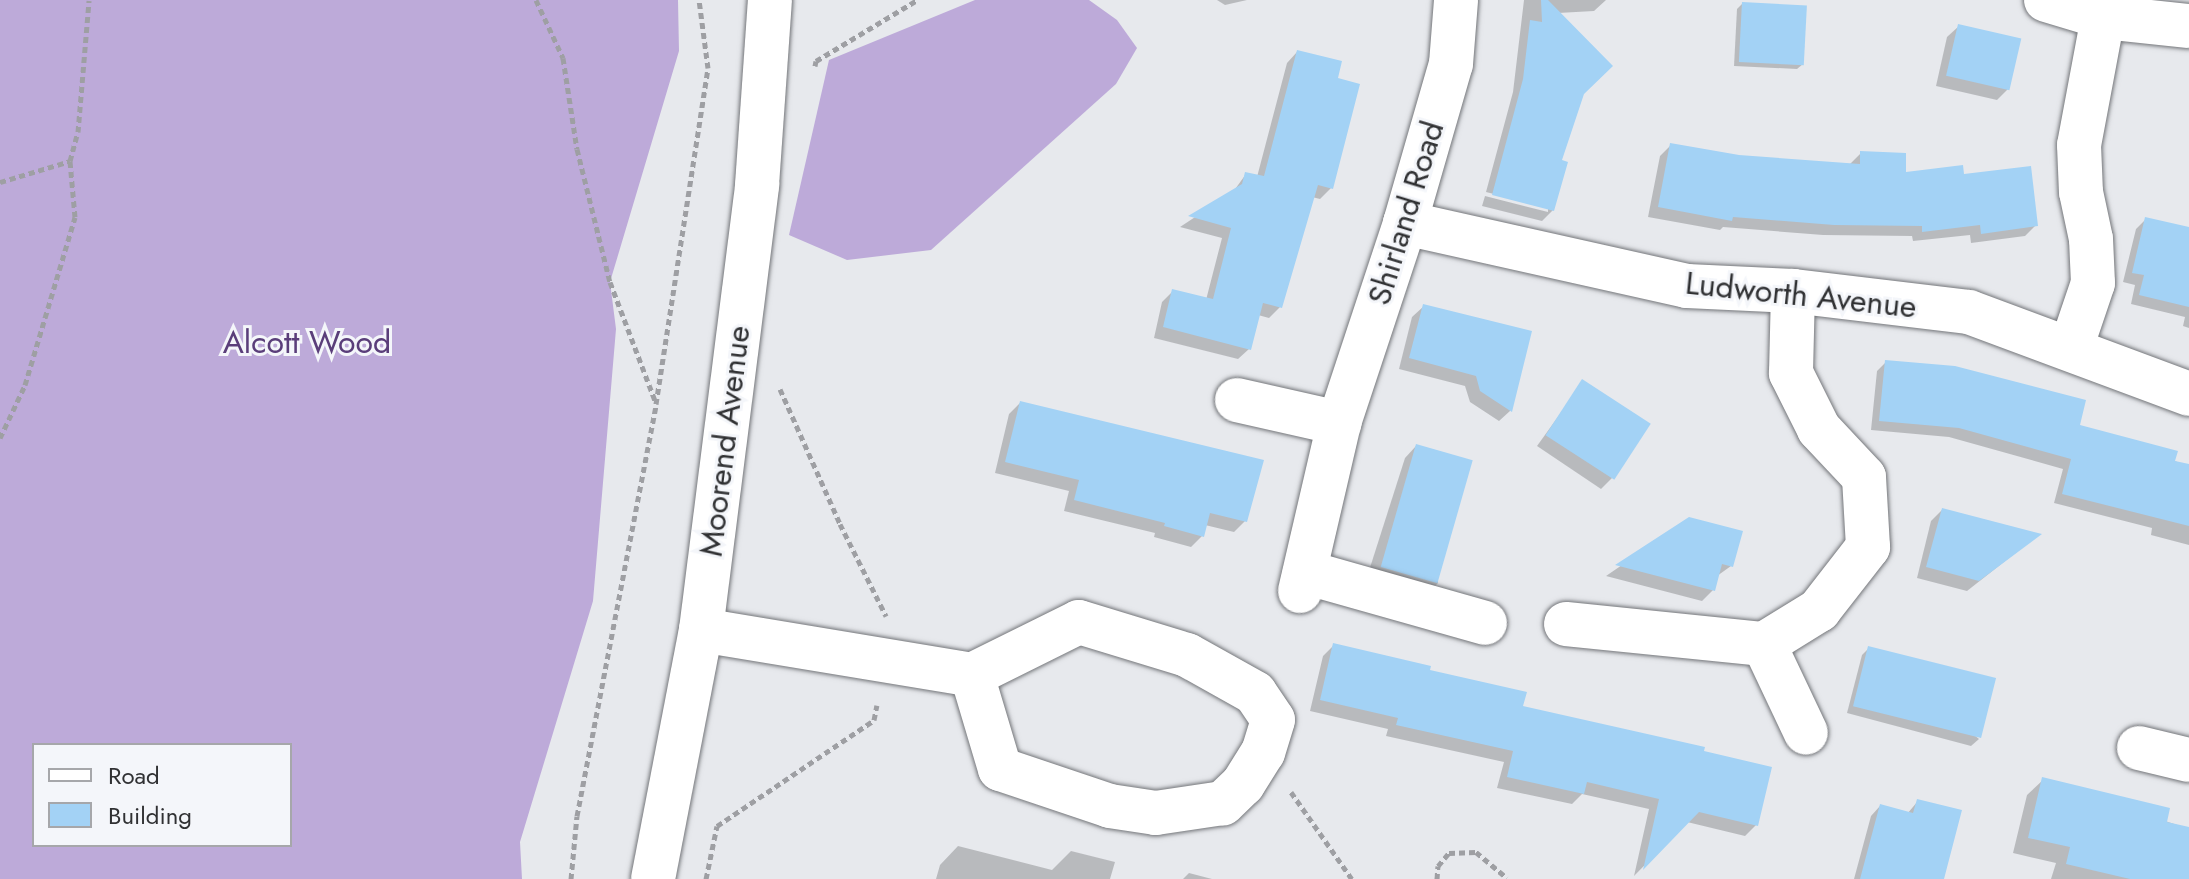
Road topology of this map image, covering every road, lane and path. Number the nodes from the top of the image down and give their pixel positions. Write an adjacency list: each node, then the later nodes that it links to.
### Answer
1 (89, 0): 11 (path)
2 (536, 0): 19 (path)
3 (699, 0): 19 (path)
4 (770, 0): 24 (street, Moorend Avenue)
5 (917, 0): 10 (path)
6 (1456, 0): 13 (street, Shirland Road)
7 (2046, 0): 8 (street)
8 (2103, 17): 9 (street); 15 (street)
9 (2189, 26)
10 (813, 77)
11 (70, 161): 12 (path); 21 (path)
12 (0, 182)
13 (1405, 223): 14 (street, Ludworth Avenue); 20 (street, Shirland Road)
14 (1793, 291): 15 (street, Ludworth Avenue); 25 (street)
15 (2071, 348): 17 (street, Ludworth Avenue)
16 (773, 374): 26 (path)
17 (2189, 394)
18 (1237, 400): 20 (street)
19 (656, 404): 33 (path)
20 (1339, 423): 22 (street, Shirland Road)
21 (0, 438)
22 (1485, 623)
23 (1566, 624): 25 (street)
24 (701, 630): 26 (street); 34 (street, Moorend Avenue)
25 (1764, 644): 28 (street)
26 (885, 660): 27 (street); 35 (path)
27 (972, 675): 30 (street); 30 (street)
28 (1806, 733)
29 (2139, 748): 31 (street)
30 (1263, 752): 36 (path)
31 (2189, 760)
32 (1507, 878): 37 (path)
33 (571, 879)
34 (653, 879)
35 (706, 879)
36 (1352, 879)
37 (1437, 879)

